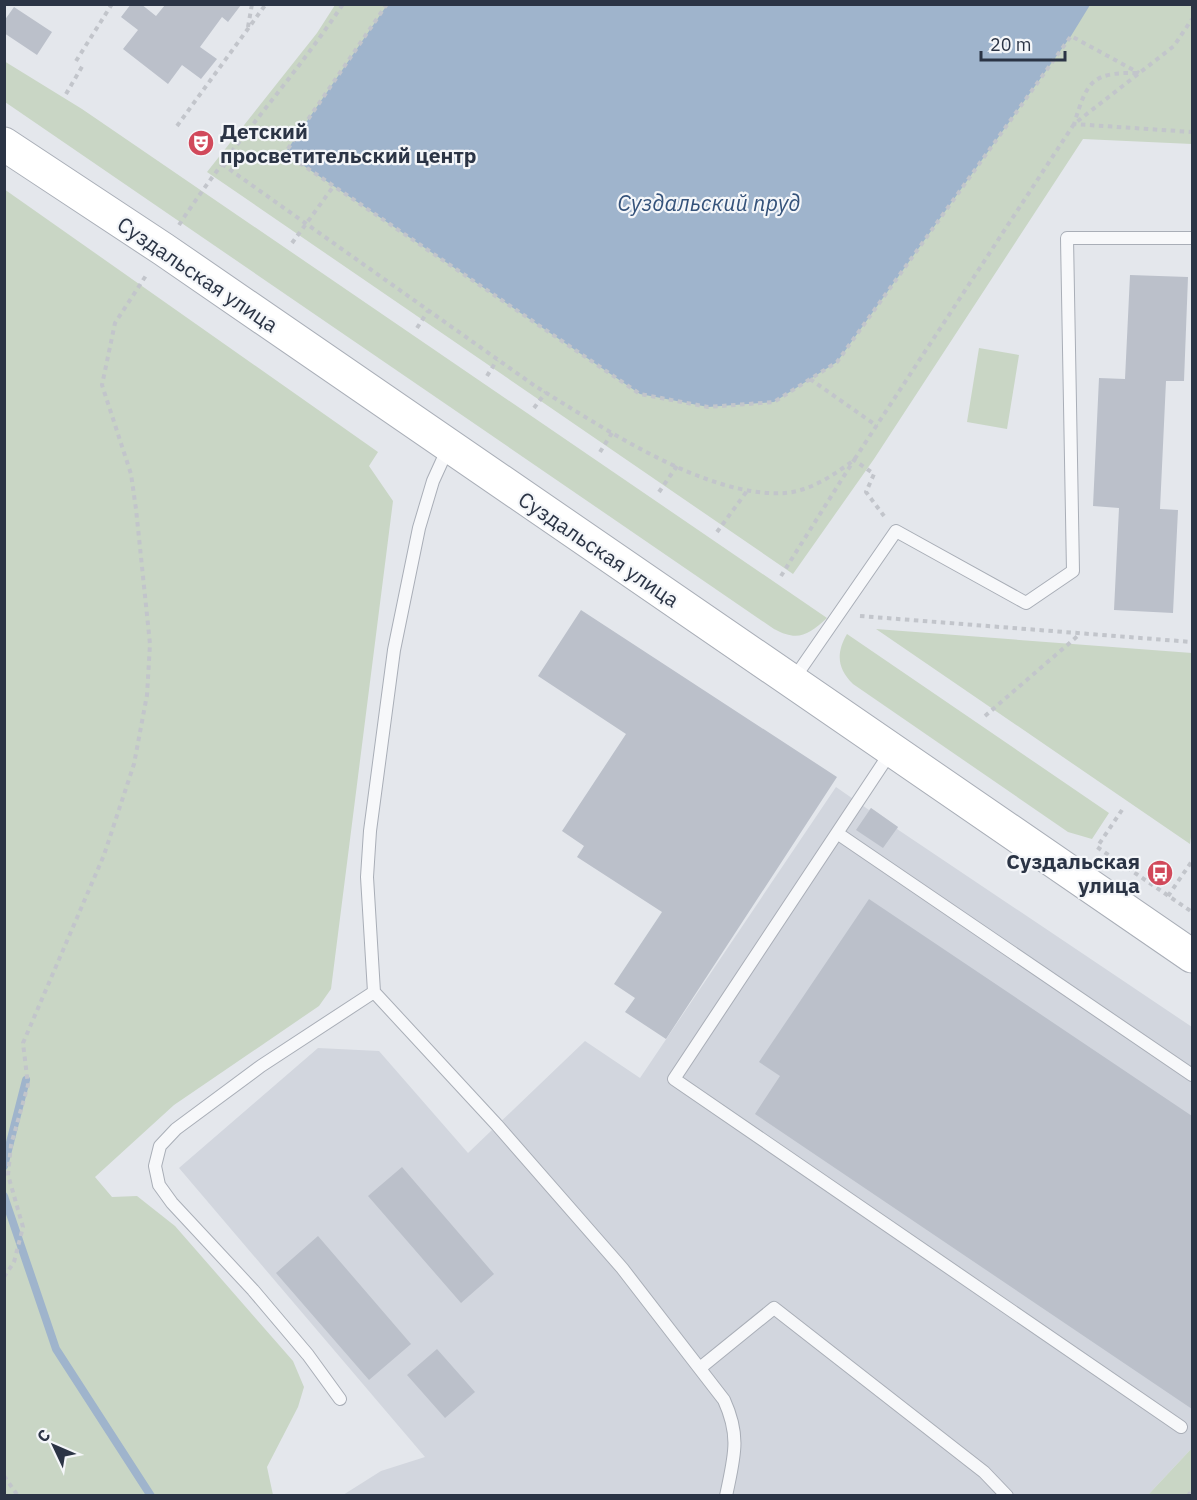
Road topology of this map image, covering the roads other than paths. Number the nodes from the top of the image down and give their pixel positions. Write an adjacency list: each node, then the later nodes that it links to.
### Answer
1 (4, 144): 3 (street, Суздальская улица)
2 (1192, 238): 4 (lane)
3 (449, 446): 4 (street, Суздальская улица); 8 (lane)
4 (792, 681): 5 (street, Суздальская улица)
5 (892, 749): 6 (lane); 7 (street, Суздальская улица)
6 (837, 833): 9 (lane); 12 (lane)
7 (1192, 956)
8 (374, 992): 10 (lane); 11 (lane)
9 (1192, 1075)
10 (700, 1368): 13 (lane); 14 (lane)
11 (340, 1399)
12 (1181, 1427)
13 (726, 1496)
14 (1007, 1496)

